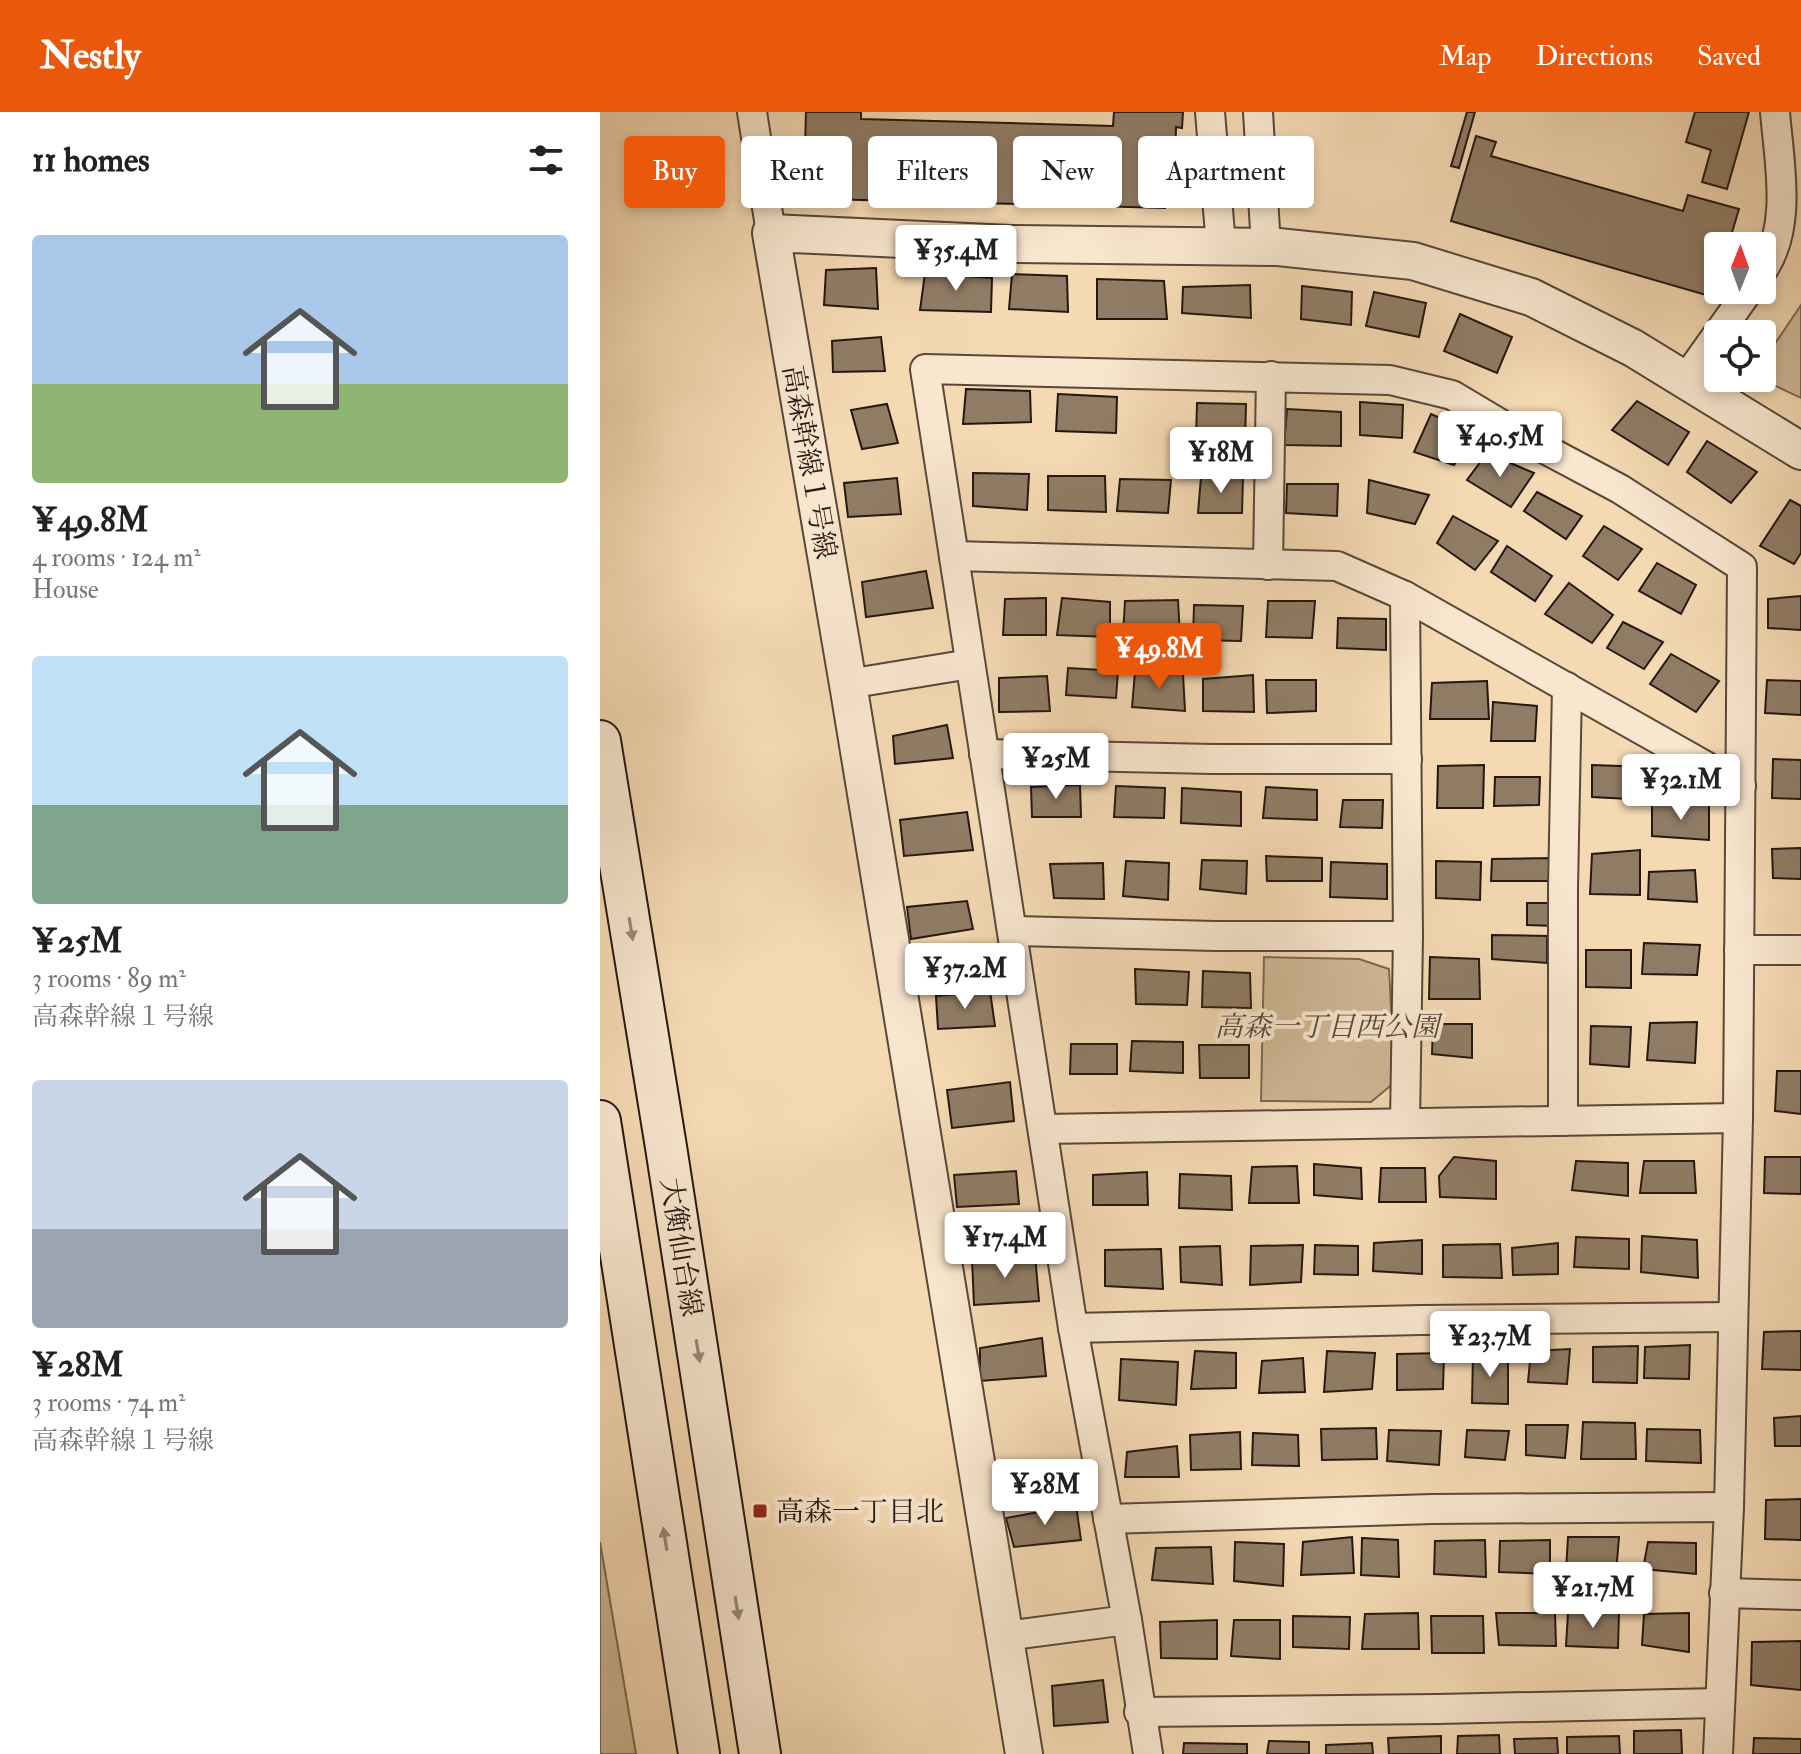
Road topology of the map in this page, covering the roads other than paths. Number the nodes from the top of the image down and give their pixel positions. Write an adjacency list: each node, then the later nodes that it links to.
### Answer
1 (752, 112): 5 (street)
2 (1210, 112): 7 (street)
3 (1258, 112): 8 (street)
4 (1775, 112): 6 (street)
5 (771, 233): 7 (street); 17 (street, 高森幹線１号線)
6 (1776, 238)
7 (1221, 246): 8 (street)
8 (1266, 247): 11 (street)
9 (1739, 304): 11 (street)
10 (1271, 376): 13 (street); 14 (street); 22 (street)
11 (1685, 380): 12 (street)
12 (1801, 451)
13 (954, 556): 14 (street); 16 (street)
14 (1268, 565): 15 (street)
15 (1405, 596): 18 (street); 21 (street)
16 (970, 664): 17 (street); 20 (street)
17 (848, 684): 39 (street, 高森幹線１号線)
18 (1567, 687): 22 (street); 29 (street)
19 (600, 741): 43 (main road, 大衡仙台線, one-way to 43)
20 (984, 754): 21 (street); 23 (street)
21 (1407, 759): 24 (street)
22 (1741, 786): 25 (street)
23 (1013, 931): 24 (street); 31 (street)
24 (1408, 936): 30 (street)
25 (1739, 950): 26 (street); 27 (street)
26 (1801, 950)
27 (1738, 1118): 29 (street); 32 (street)
28 (600, 1121): 42 (main road, one-way to 28)
29 (1563, 1121): 30 (street)
30 (1405, 1123): 31 (street)
31 (1043, 1129): 33 (street)
32 (1733, 1317): 33 (street); 34 (street)
33 (1073, 1328): 35 (street)
34 (1729, 1507): 35 (street); 36 (street)
35 (1108, 1519): 38 (street)
36 (1724, 1593): 37 (street); 40 (street)
37 (1801, 1595)
38 (1127, 1620): 39 (street); 41 (street)
39 (1005, 1636): 44 (street, 高森幹線１号線)
40 (1719, 1703): 41 (street); 46 (street)
41 (1139, 1712): 45 (street)
42 (699, 1754)
43 (760, 1754)
44 (1024, 1754)
45 (1148, 1754)
46 (1718, 1754)

